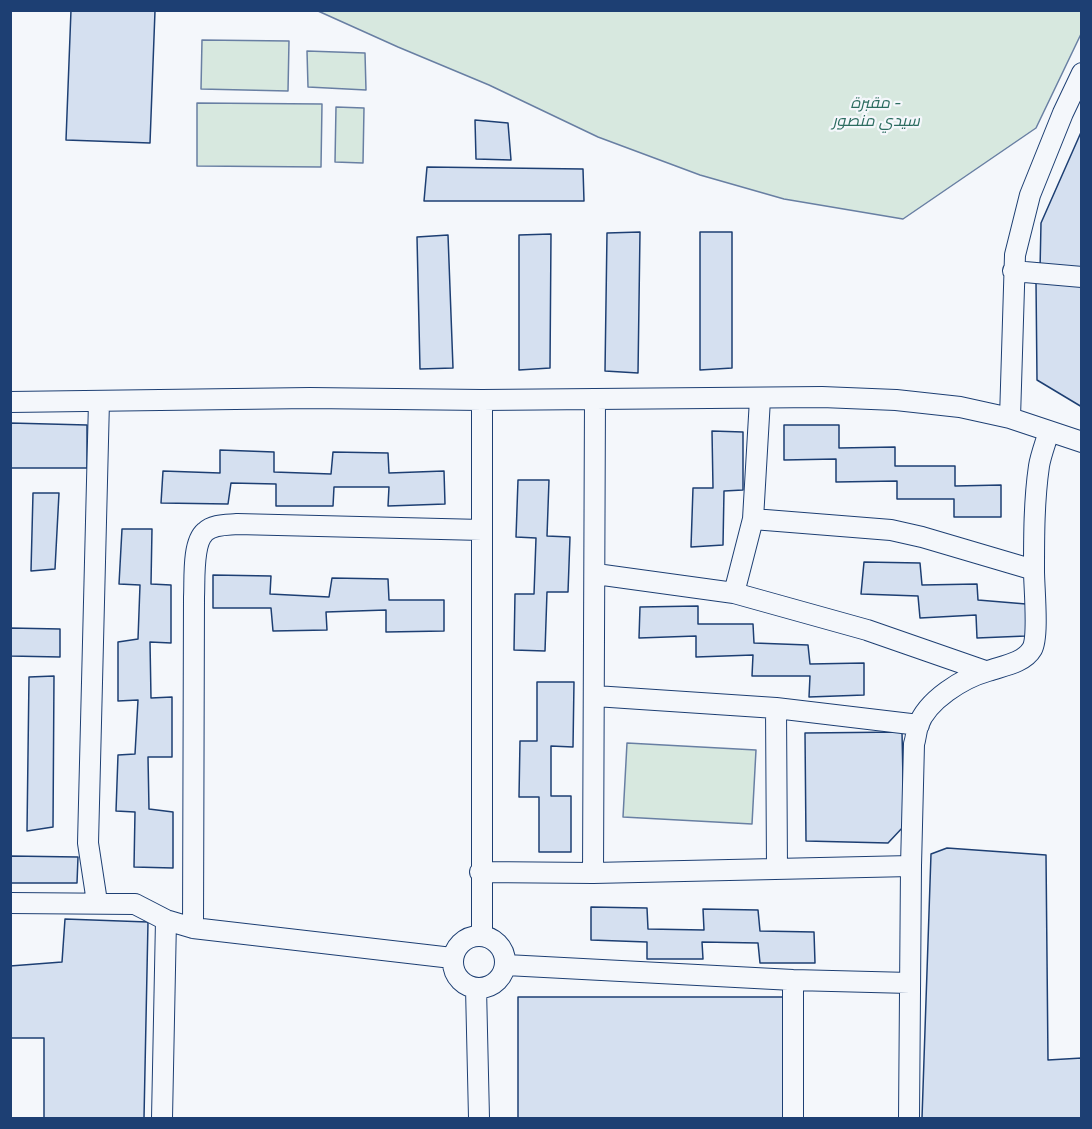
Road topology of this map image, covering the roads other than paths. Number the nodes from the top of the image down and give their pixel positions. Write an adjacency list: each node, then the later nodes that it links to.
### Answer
1 (1082, 73): 2 (street)
2 (1013, 271): 3 (street); 9 (street)
3 (1082, 277)
4 (595, 399): 5 (street); 6 (street); 15 (street)
5 (760, 399): 9 (street); 12 (street)
6 (482, 400): 7 (street); 13 (street)
7 (99, 401): 8 (street); 25 (street)
8 (10, 402)
9 (1010, 418): 10 (street)
10 (1049, 431): 11 (street); 14 (street)
11 (1082, 442)
12 (753, 519): 14 (street); 16 (street)
13 (482, 530): 23 (street); 28 (street)
14 (1034, 570): 17 (street)
15 (596, 574): 16 (street); 18 (street)
16 (734, 593): 17 (street)
17 (985, 671): 20 (street)
18 (595, 696): 19 (street); 24 (street)
19 (776, 708): 20 (street); 22 (street)
20 (918, 725): 21 (street)
21 (911, 866): 22 (street); 33 (street)
22 (777, 868): 24 (street)
23 (480, 872): 24 (street); 29 (street)
24 (593, 873)
25 (97, 902): 26 (street); 27 (street)
26 (10, 903)
27 (166, 920): 28 (street); 35 (street)
28 (194, 927): 30 (street)
29 (482, 934): 30 (street); 31 (street)
30 (452, 958): 34 (street)
31 (506, 965): 32 (street); 34 (street)
32 (794, 980): 33 (street); 37 (street)
33 (910, 983): 38 (street)
34 (476, 988): 36 (street)
35 (162, 1119)
36 (479, 1119)
37 (793, 1119)
38 (909, 1119)

